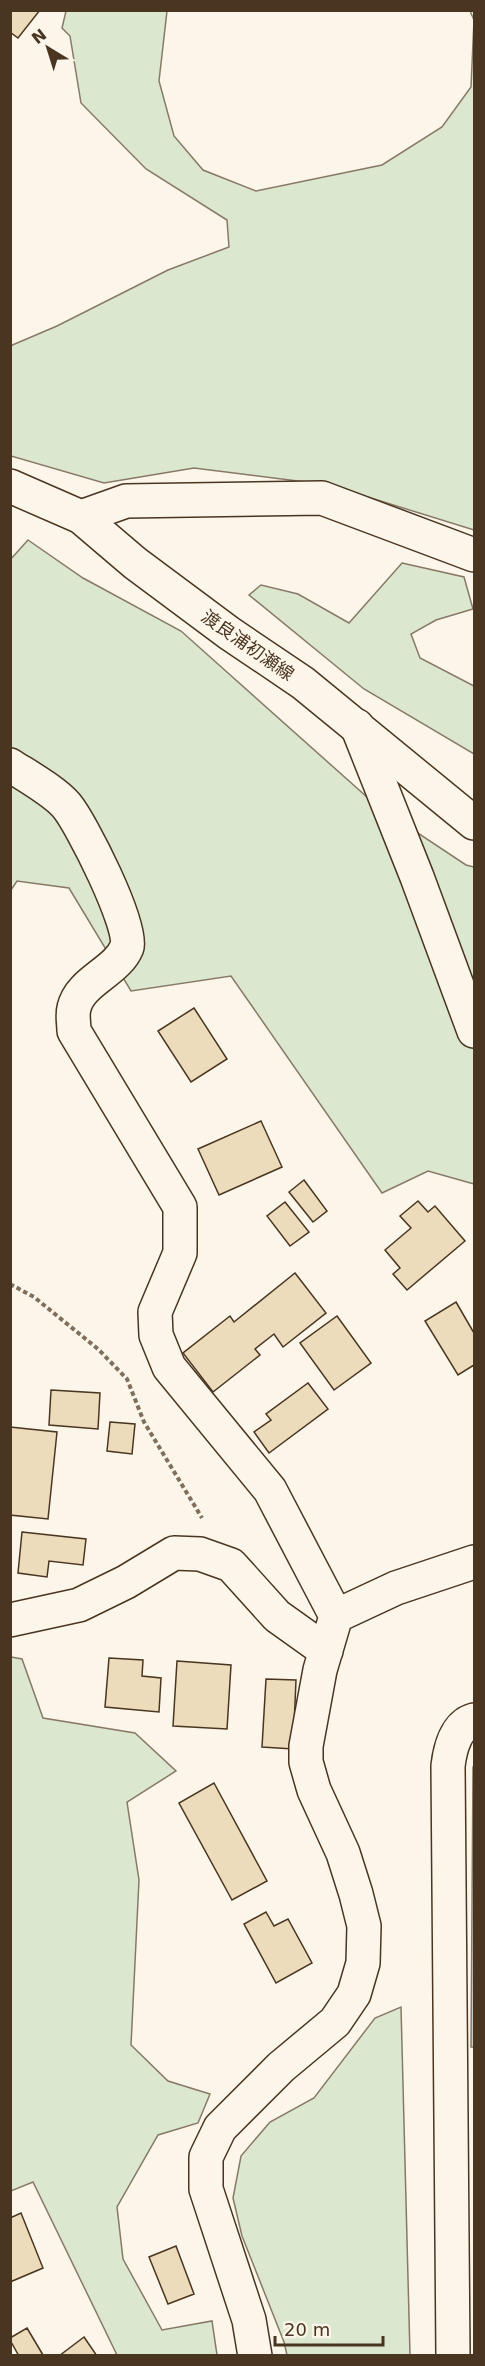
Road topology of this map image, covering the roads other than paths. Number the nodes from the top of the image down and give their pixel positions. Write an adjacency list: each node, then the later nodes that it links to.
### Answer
1 (10, 486): 2 (street, 渡良浦初瀬線)
2 (81, 518): 3 (street); 4 (street, 渡良浦初瀬線)
3 (474, 555)
4 (357, 726): 6 (street, 渡良浦初瀬線); 7 (street)
5 (10, 765): 9 (street)
6 (474, 823)
7 (474, 1030)
8 (474, 1562): 9 (street)
9 (336, 1616): 11 (street)
10 (10, 1620): 11 (street)
11 (326, 1651): 13 (street)
12 (474, 1720): 14 (street)
13 (255, 2355)
14 (453, 2355)

